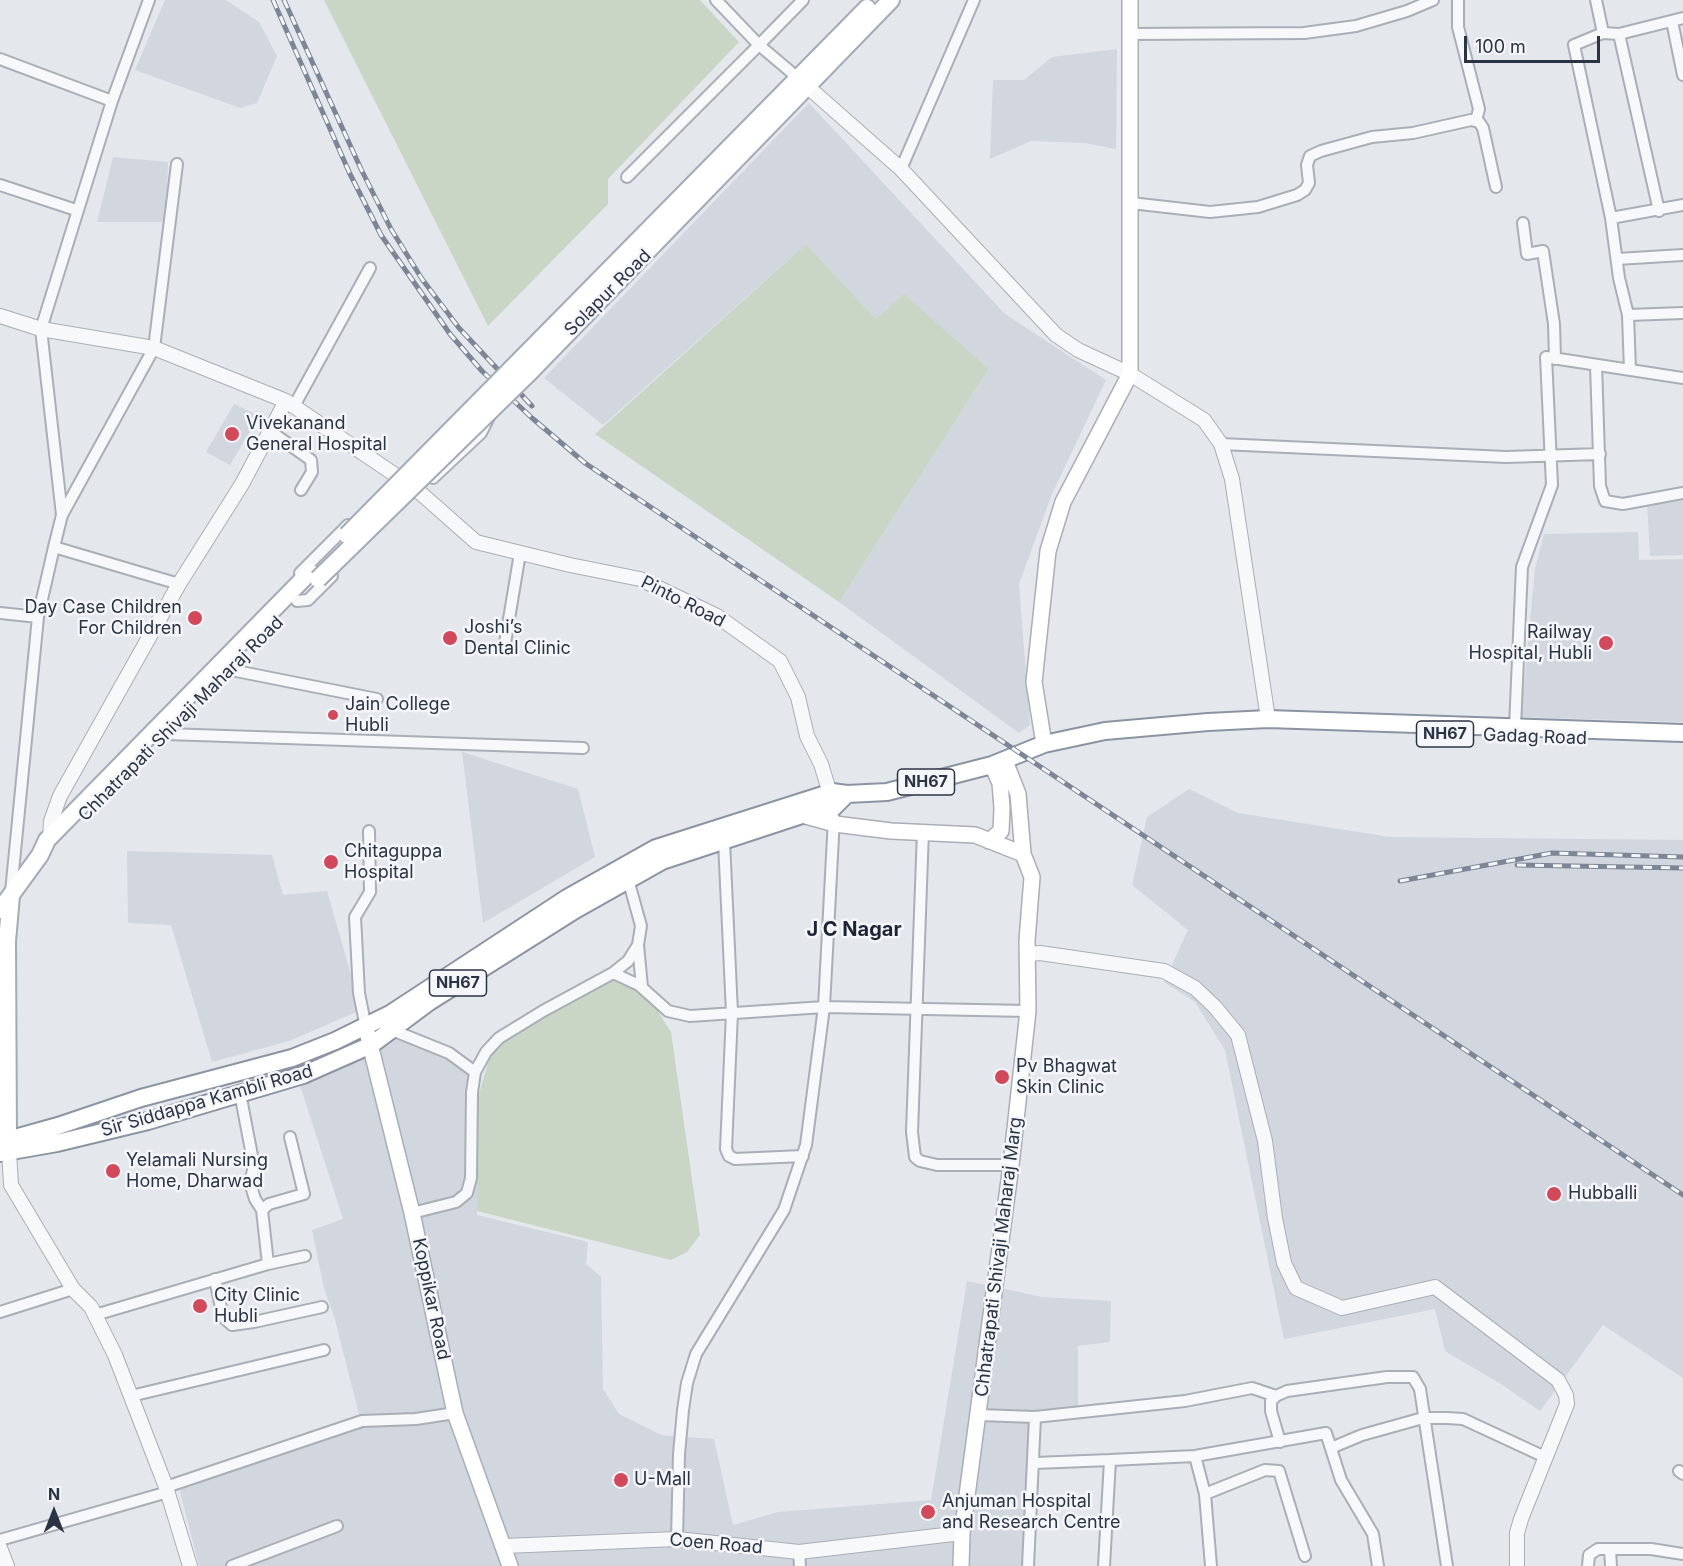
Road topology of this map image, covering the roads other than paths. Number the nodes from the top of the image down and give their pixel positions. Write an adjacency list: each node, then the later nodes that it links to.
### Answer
1 (149, 0): 20 (street)
2 (716, 0): 16 (street)
3 (803, 0): 16 (street)
4 (875, 0): 19 (main road, Solapur Road)
5 (891, 0): 19 (main road, Solapur Road)
6 (974, 0): 23 (street)
7 (1130, 0): 14 (main road)
8 (1433, 0): 14 (street)
9 (1458, 0): 21 (street)
10 (1596, 0): 13 (street)
11 (1683, 18): 12 (street)
12 (1672, 21): 15 (street); 18 (street)
13 (1603, 33): 15 (street); 31 (street)
14 (1128, 34): 27 (main road)
15 (1619, 34): 30 (street)
16 (759, 45): 19 (street); 24 (street)
17 (0, 59): 20 (street)
18 (1683, 75)
19 (802, 82): 23 (street); 46 (main road, Solapur Road, bridge)
20 (112, 101): 29 (street)
21 (1476, 121): 26 (street); 27 (street)
22 (177, 164): 40 (street)
23 (901, 168): 44 (street)
24 (627, 177)
25 (0, 185): 29 (street)
26 (1496, 187)
27 (1131, 203): 44 (main road)
28 (1683, 205): 30 (street)
29 (76, 210): 39 (street)
30 (1659, 211): 31 (street)
31 (1611, 218): 34 (street)
32 (1523, 223): 41 (street)
33 (1683, 255): 34 (street)
34 (1617, 260): 37 (street)
35 (370, 268): 47 (street)
36 (1683, 313): 37 (street)
37 (1628, 315): 43 (street)
38 (0, 316): 39 (street, Pinto Road)
39 (41, 329): 40 (street, Pinto Road); 56 (street)
40 (154, 348): 47 (street, Pinto Road); 56 (street)
41 (1555, 359): 42 (street); 51 (street)
42 (1596, 365): 43 (street); 50 (street)
43 (1630, 370): 45 (street)
44 (1130, 374): 49 (street); 73 (main road)
45 (1683, 378)
46 (489, 402): 52 (street); 54 (street); 59 (main road, Solapur Road, bridge)
47 (290, 404): 48 (street); 52 (street, Pinto Road)
48 (270, 431): 53 (street); 60 (street)
49 (1221, 444): 51 (street); 67 (street)
50 (1600, 454): 51 (street); 55 (street)
51 (1550, 456): 69 (street)
52 (402, 479): 54 (street, Pinto Road); 61 (street)
53 (301, 490)
54 (419, 491): 58 (street, Pinto Road); 61 (street)
55 (1683, 492)
56 (62, 515): 57 (street)
57 (54, 547): 60 (street); 63 (street)
58 (520, 553): 64 (street); 76 (street, Pinto Road)
59 (314, 575): 61 (main road, Chhatrapati Shivaji Maharaj Road)
60 (179, 584): 79 (street)
61 (294, 597): 65 (main road, Chhatrapati Shivaji Maharaj Road); 79 (main road)
62 (0, 613): 63 (street)
63 (38, 617): 85 (street)
64 (504, 649)
65 (231, 670): 66 (street); 71 (main road, Chhatrapati Shivaji Maharaj Road)
66 (377, 699)
67 (1268, 719): 68 (main road, Gadag Road / NH67); 69 (main road, Gadag Road / NH67)
68 (1208, 722): 72 (main road, Gadag Road / NH67); 73 (main road, Gadag Road / NH67)
69 (1515, 727): 70 (main road, Gadag Road / NH67)
70 (1683, 733)
71 (166, 734): 74 (street); 83 (main road, Chhatrapati Shivaji Maharaj Road)
72 (1683, 743)
73 (1044, 744): 75 (main road, Gadag Road / NH67)
74 (583, 748)
75 (999, 763): 76 (main road, NH67); 81 (main road); 82 (main road, Chhatrapati Shivaji Maharaj Marg)
76 (837, 805): 78 (main road); 80 (main road, Sir Siddappa Kambli Road / NH67); 92 (street); 96 (main road, Sir Siddappa Kambli Road / NH67)
77 (369, 831): 96 (street)
78 (922, 831): 81 (main road); 93 (street)
79 (50, 837): 83 (main road)
80 (724, 841): 84 (main road, Sir Siddappa Kambli Road / NH67); 95 (street)
81 (989, 841): 82 (main road)
82 (1023, 854): 89 (main road, Chhatrapati Shivaji Maharaj Marg)
83 (40, 855): 85 (main road)
84 (628, 879): 88 (street); 97 (main road, Sir Siddappa Kambli Road / NH67)
85 (11, 895): 86 (main road); 87 (main road)
86 (0, 910)
87 (4, 937): 102 (main road)
88 (638, 945): 90 (street); 91 (street)
89 (1028, 954): 94 (main road, Chhatrapati Shivaji Maharaj Marg); 124 (street)
90 (613, 973): 91 (street); 99 (street)
91 (642, 987): 95 (street)
92 (824, 1007): 93 (street); 95 (street); 103 (street)
93 (916, 1008): 94 (street); 104 (street)
94 (1028, 1011): 104 (main road, Chhatrapati Shivaji Maharaj Marg)
95 (732, 1013): 103 (street)
96 (371, 1025): 97 (street); 98 (main road, Koppikar Road); 102 (main road, Sir Siddappa Kambli Road / NH67)
97 (394, 1031): 98 (main road, Sir Siddappa Kambli Road / NH67); 99 (street)
98 (371, 1045): 100 (main road, Sir Siddappa Kambli Road / NH67); 106 (main road, Koppikar Road)
99 (475, 1072): 106 (street)
100 (240, 1093): 102 (main road, Sir Siddappa Kambli Road / NH67); 105 (street)
101 (290, 1137): 105 (street)
102 (4, 1147): 110 (street)
103 (803, 1156): 131 (street)
104 (1011, 1165): 118 (main road, Chhatrapati Shivaji Maharaj Marg)
105 (262, 1210): 108 (street)
106 (412, 1213): 117 (main road, Koppikar Road)
107 (305, 1256): 108 (street)
108 (268, 1263): 109 (street)
109 (215, 1279): 111 (street); 113 (street)
110 (74, 1289): 112 (street); 113 (street)
111 (322, 1307)
112 (0, 1312)
113 (95, 1315): 115 (street)
114 (324, 1350): 115 (street)
115 (131, 1396): 127 (street)
116 (1276, 1396): 119 (street); 120 (street); 121 (street)
117 (455, 1413): 127 (street); 133 (main road, Koppikar Road)
118 (979, 1415): 119 (street); 130 (main road, Chhatrapati Shivaji Maharaj Marg)
119 (1035, 1417): 126 (street)
120 (1423, 1418): 122 (street); 124 (street); 148 (street)
121 (1280, 1442): 122 (street); 123 (street)
122 (1331, 1448): 147 (street)
123 (1195, 1456): 125 (street); 128 (street)
124 (1545, 1457): 149 (street)
125 (1110, 1460): 126 (street); 145 (street)
126 (1035, 1463): 144 (street)
127 (167, 1490): 132 (street); 140 (street)
128 (1205, 1494): 137 (street); 146 (street)
129 (337, 1526): 141 (street)
130 (962, 1533): 138 (street, Coen Road); 143 (main road, Chhatrapati Shivaji Maharaj Marg)
131 (678, 1539): 133 (street, Coen Road); 138 (street, Coen Road)
132 (0, 1540)
133 (504, 1546): 142 (main road, Koppikar Road)
134 (0, 1548): 139 (street)
135 (1610, 1549): 136 (street); 150 (street); 151 (street)
136 (1683, 1554)
137 (1305, 1556)
138 (799, 1559)
139 (7, 1566)
140 (190, 1566)
141 (232, 1566)
142 (510, 1566)
143 (962, 1566)
144 (1028, 1566)
145 (1104, 1566)
146 (1211, 1566)
147 (1378, 1566)
148 (1447, 1566)
149 (1517, 1566)
150 (1588, 1566)
151 (1611, 1566)

